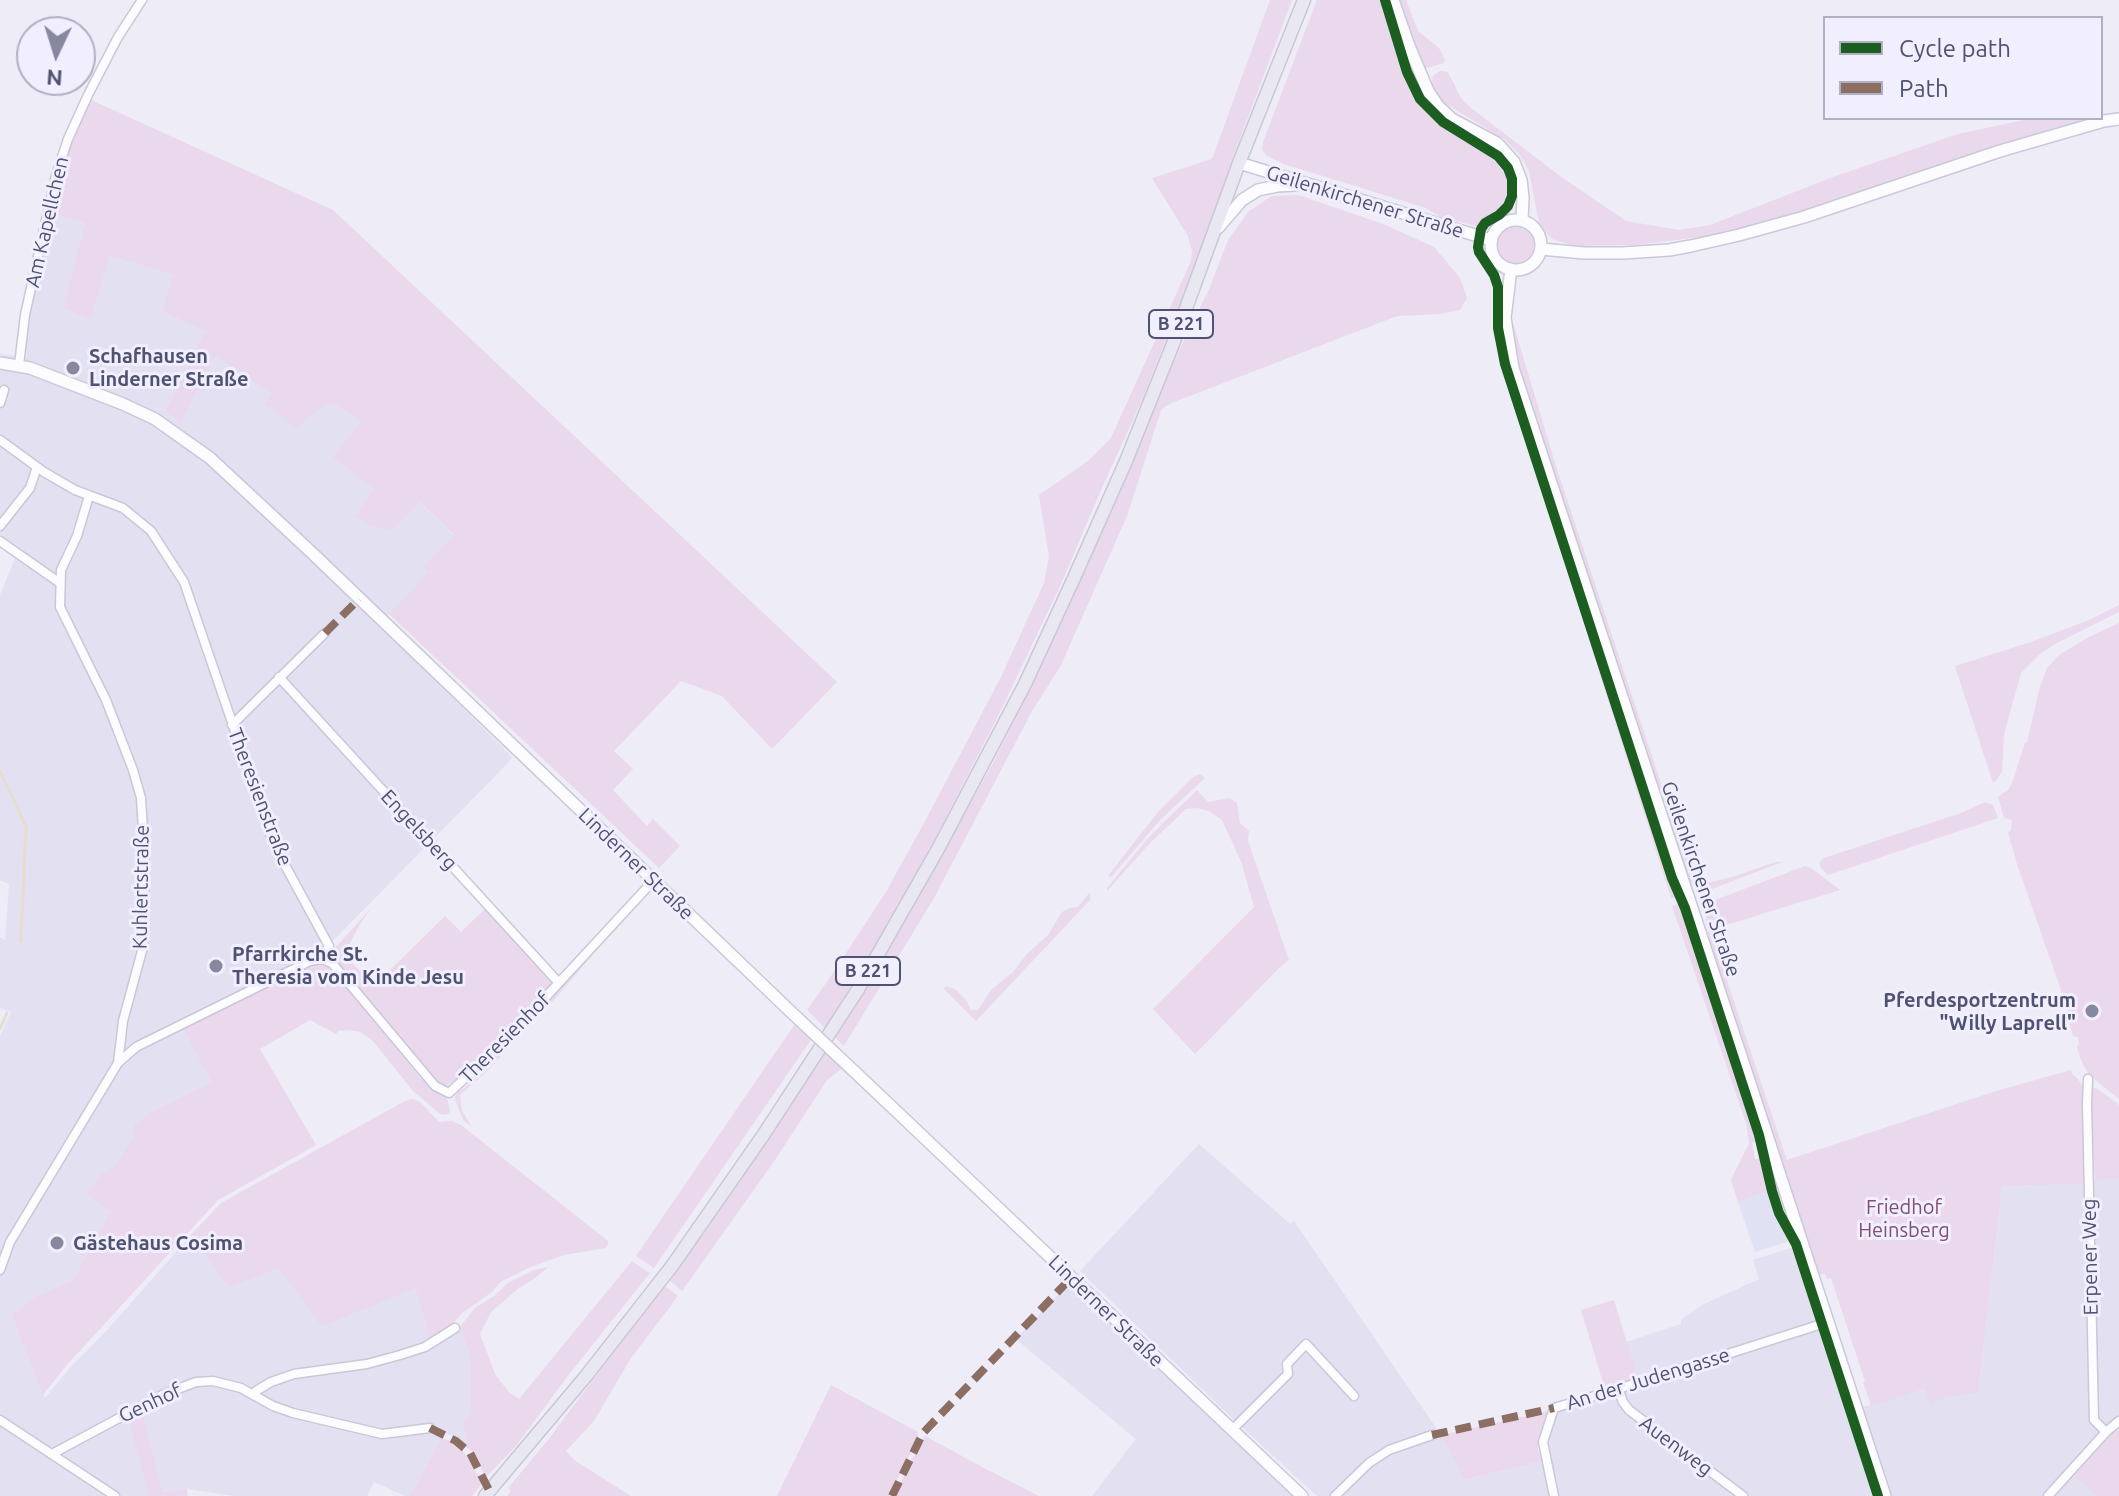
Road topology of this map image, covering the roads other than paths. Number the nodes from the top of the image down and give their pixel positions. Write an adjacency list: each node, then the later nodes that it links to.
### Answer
1 (142, 0): 13 (street, Am Kapellchen)
2 (1304, 0): 5 (main road, B 221)
3 (1393, 0): 7 (main road)
4 (2119, 119): 10 (main road)
5 (1239, 163): 6 (main road, Geilenkirchener Straße); 8 (main road, B 221)
6 (1305, 185): 8 (main road); 9 (main road, Geilenkirchener Straße)
7 (1522, 220): 9 (main road); 10 (main road)
8 (1213, 235): 44 (main road, B 221)
9 (1491, 240): 11 (main road)
10 (1541, 249): 11 (main road)
11 (1511, 269): 31 (main road, Geilenkirchener Straße)
12 (0, 363): 13 (main road, Linderner Straße)
13 (19, 365): 25 (main road, Linderner Straße)
14 (4, 390): 15 (street)
15 (0, 403)
16 (0, 440): 17 (street, Theresienstraße)
17 (37, 467): 18 (street, Theresienstraße); 19 (street)
18 (89, 496): 21 (street, Kuhlertstraße); 24 (street, Theresienstraße)
19 (0, 526)
20 (0, 541): 21 (street)
21 (60, 583): 28 (street, Kuhlertstraße)
22 (325, 633): 23 (street)
23 (279, 677): 24 (street); 27 (street, Engelsberg)
24 (232, 725): 26 (street, Theresienstraße)
25 (654, 880): 27 (street, Theresienhof); 39 (main road, Linderner Straße, bridge)
26 (322, 959): 27 (street, Theresienhof); 28 (street)
27 (559, 983)
28 (118, 1063): 30 (street, Kuhlertstraße)
29 (2088, 1079): 40 (street, Erpener Weg)
30 (0, 1270)
31 (1828, 1322): 33 (street, An der Judengasse); 49 (main road, Geilenkirchener Straße)
32 (455, 1328): 34 (street)
33 (1618, 1389): 47 (street, An der Judengasse); 48 (street, Auenweg)
34 (253, 1395): 38 (street, Genhof); 42 (street, Genhof)
35 (1354, 1396): 39 (street)
36 (0, 1420): 42 (street)
37 (2119, 1421): 40 (street)
38 (430, 1428)
39 (1232, 1430): 45 (main road, Linderner Straße)
40 (2106, 1432): 50 (street)
41 (1432, 1435): 46 (street)
42 (52, 1454): 43 (street)
43 (115, 1496)
44 (485, 1496)
45 (1302, 1496)
46 (1335, 1496)
47 (1554, 1496)
48 (1743, 1496)
49 (1885, 1496)
50 (2048, 1496)

